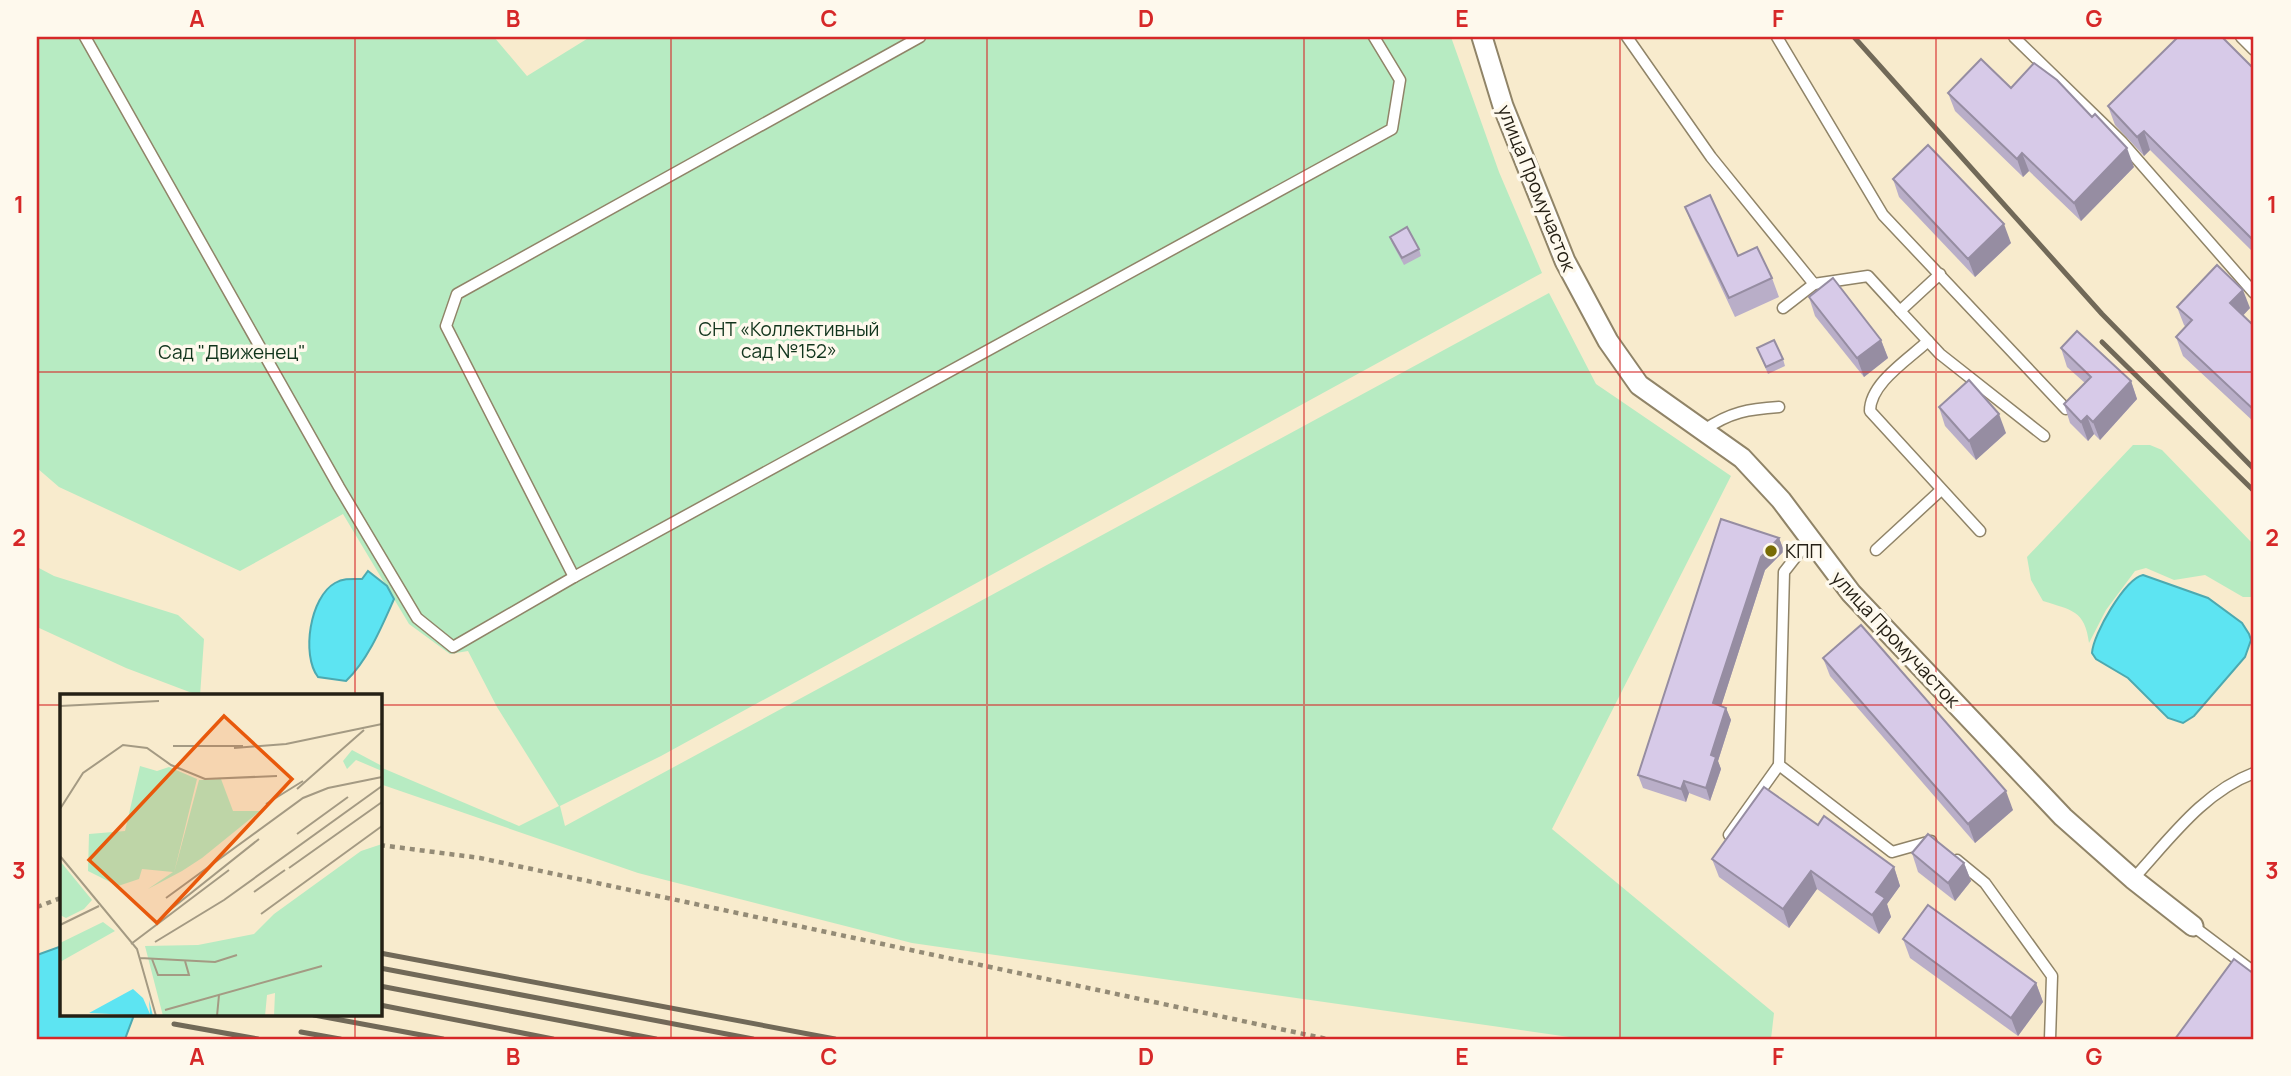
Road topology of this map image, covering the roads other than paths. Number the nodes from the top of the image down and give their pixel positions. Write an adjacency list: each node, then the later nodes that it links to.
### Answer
1 (85, 37): 24 (lane)
2 (920, 37): 24 (lane)
3 (1374, 37): 24 (lane)
4 (1482, 37): 18 (street, улица Промучасток)
5 (1628, 37): 11 (lane)
6 (1777, 37): 10 (lane)
7 (2014, 37): 12 (lane)
8 (2241, 37): 9 (lane)
9 (2254, 50)
10 (1940, 274): 14 (lane); 17 (lane)
11 (1814, 284): 13 (lane); 14 (lane)
12 (2254, 293)
13 (1783, 308)
14 (1900, 311): 15 (lane)
15 (1928, 341): 19 (lane); 20 (lane)
16 (1779, 407): 18 (lane)
17 (2066, 409)
18 (1704, 430): 22 (street, улица Промучасток)
19 (2044, 436)
20 (1941, 490): 21 (lane); 23 (lane)
21 (1980, 531)
22 (1809, 540): 25 (lane); 30 (street, улица Промучасток)
23 (1876, 550)
24 (574, 577)
25 (1779, 765): 27 (lane); 28 (lane)
26 (2254, 773): 30 (lane)
27 (1729, 835)
28 (1940, 847)
29 (1949, 854): 33 (lane)
30 (2133, 879): 31 (street, улица Промучасток)
31 (2193, 926): 32 (lane)
32 (2254, 972)
33 (2050, 1039)

